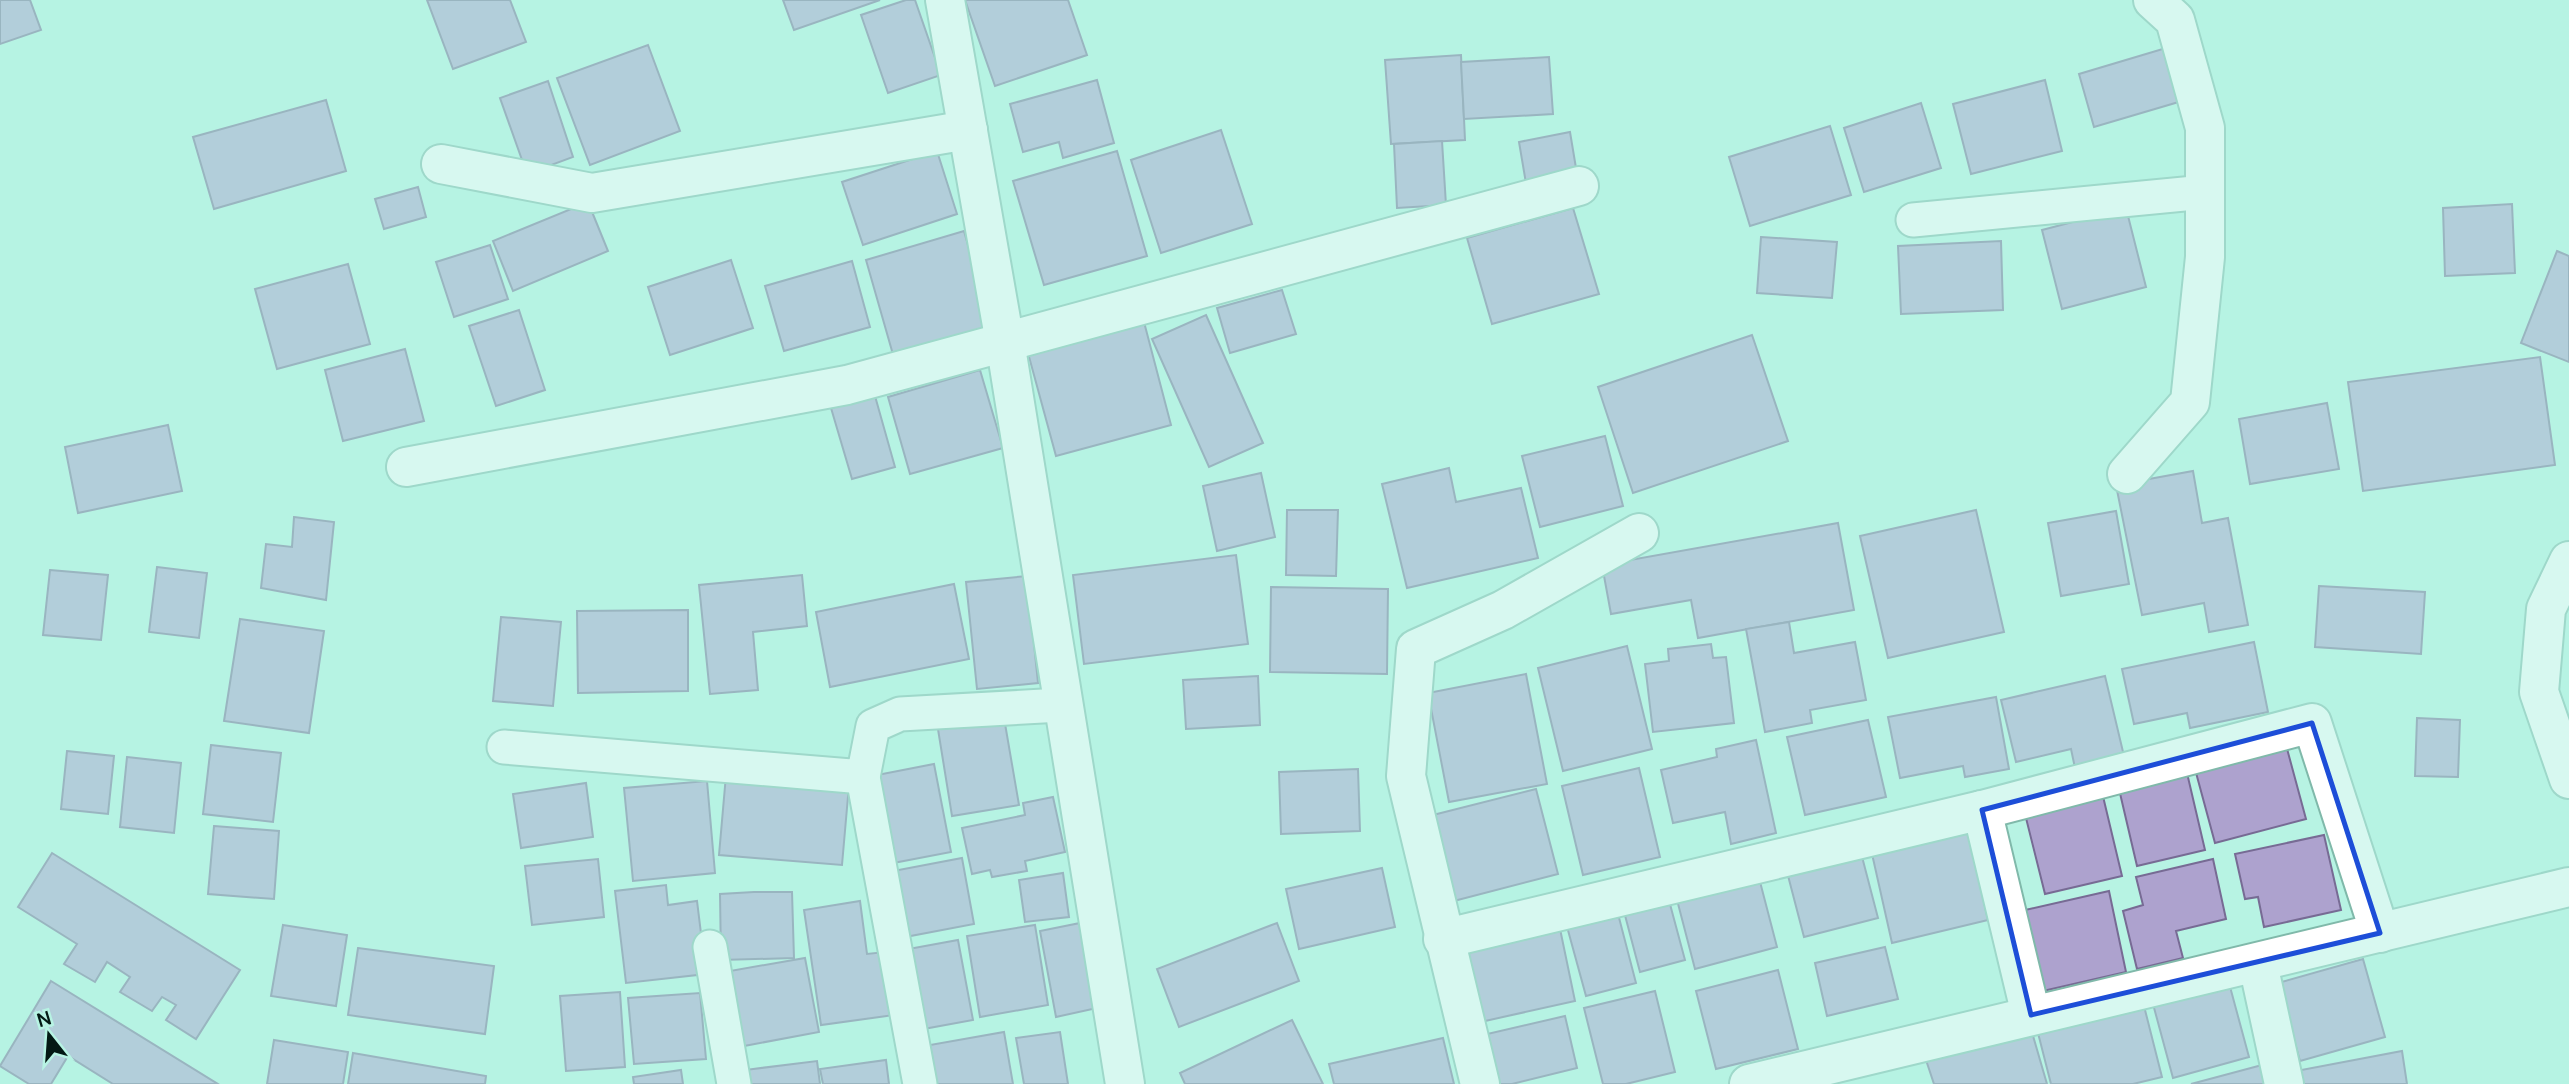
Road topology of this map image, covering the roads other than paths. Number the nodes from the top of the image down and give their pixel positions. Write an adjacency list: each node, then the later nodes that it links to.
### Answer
1 (945, 0): 3 (street)
2 (2153, 0): 6 (street)
3 (968, 130): 4 (street); 8 (street)
4 (441, 164)
5 (1579, 186): 8 (street)
6 (2205, 192): 7 (lane); 10 (street)
7 (1913, 220)
8 (1005, 342): 9 (street); 13 (street)
9 (406, 467)
10 (2127, 474)
11 (1639, 533): 20 (street)
12 (2569, 561): 16 (street)
13 (1061, 705): 15 (lane); 26 (street)
14 (504, 747): 15 (lane)
15 (863, 776): 25 (lane)
16 (2569, 779)
17 (1982, 810): 19 (street); 20 (street); 23 (street)
18 (2569, 887): 19 (street)
19 (2380, 933): 22 (street)
20 (1443, 939): 27 (street)
21 (710, 947): 24 (lane)
22 (2258, 964): 23 (street); 29 (street)
23 (2031, 1015): 28 (street)
24 (734, 1084)
25 (920, 1084)
26 (1125, 1084)
27 (1480, 1084)
28 (1749, 1084)
29 (2284, 1084)

